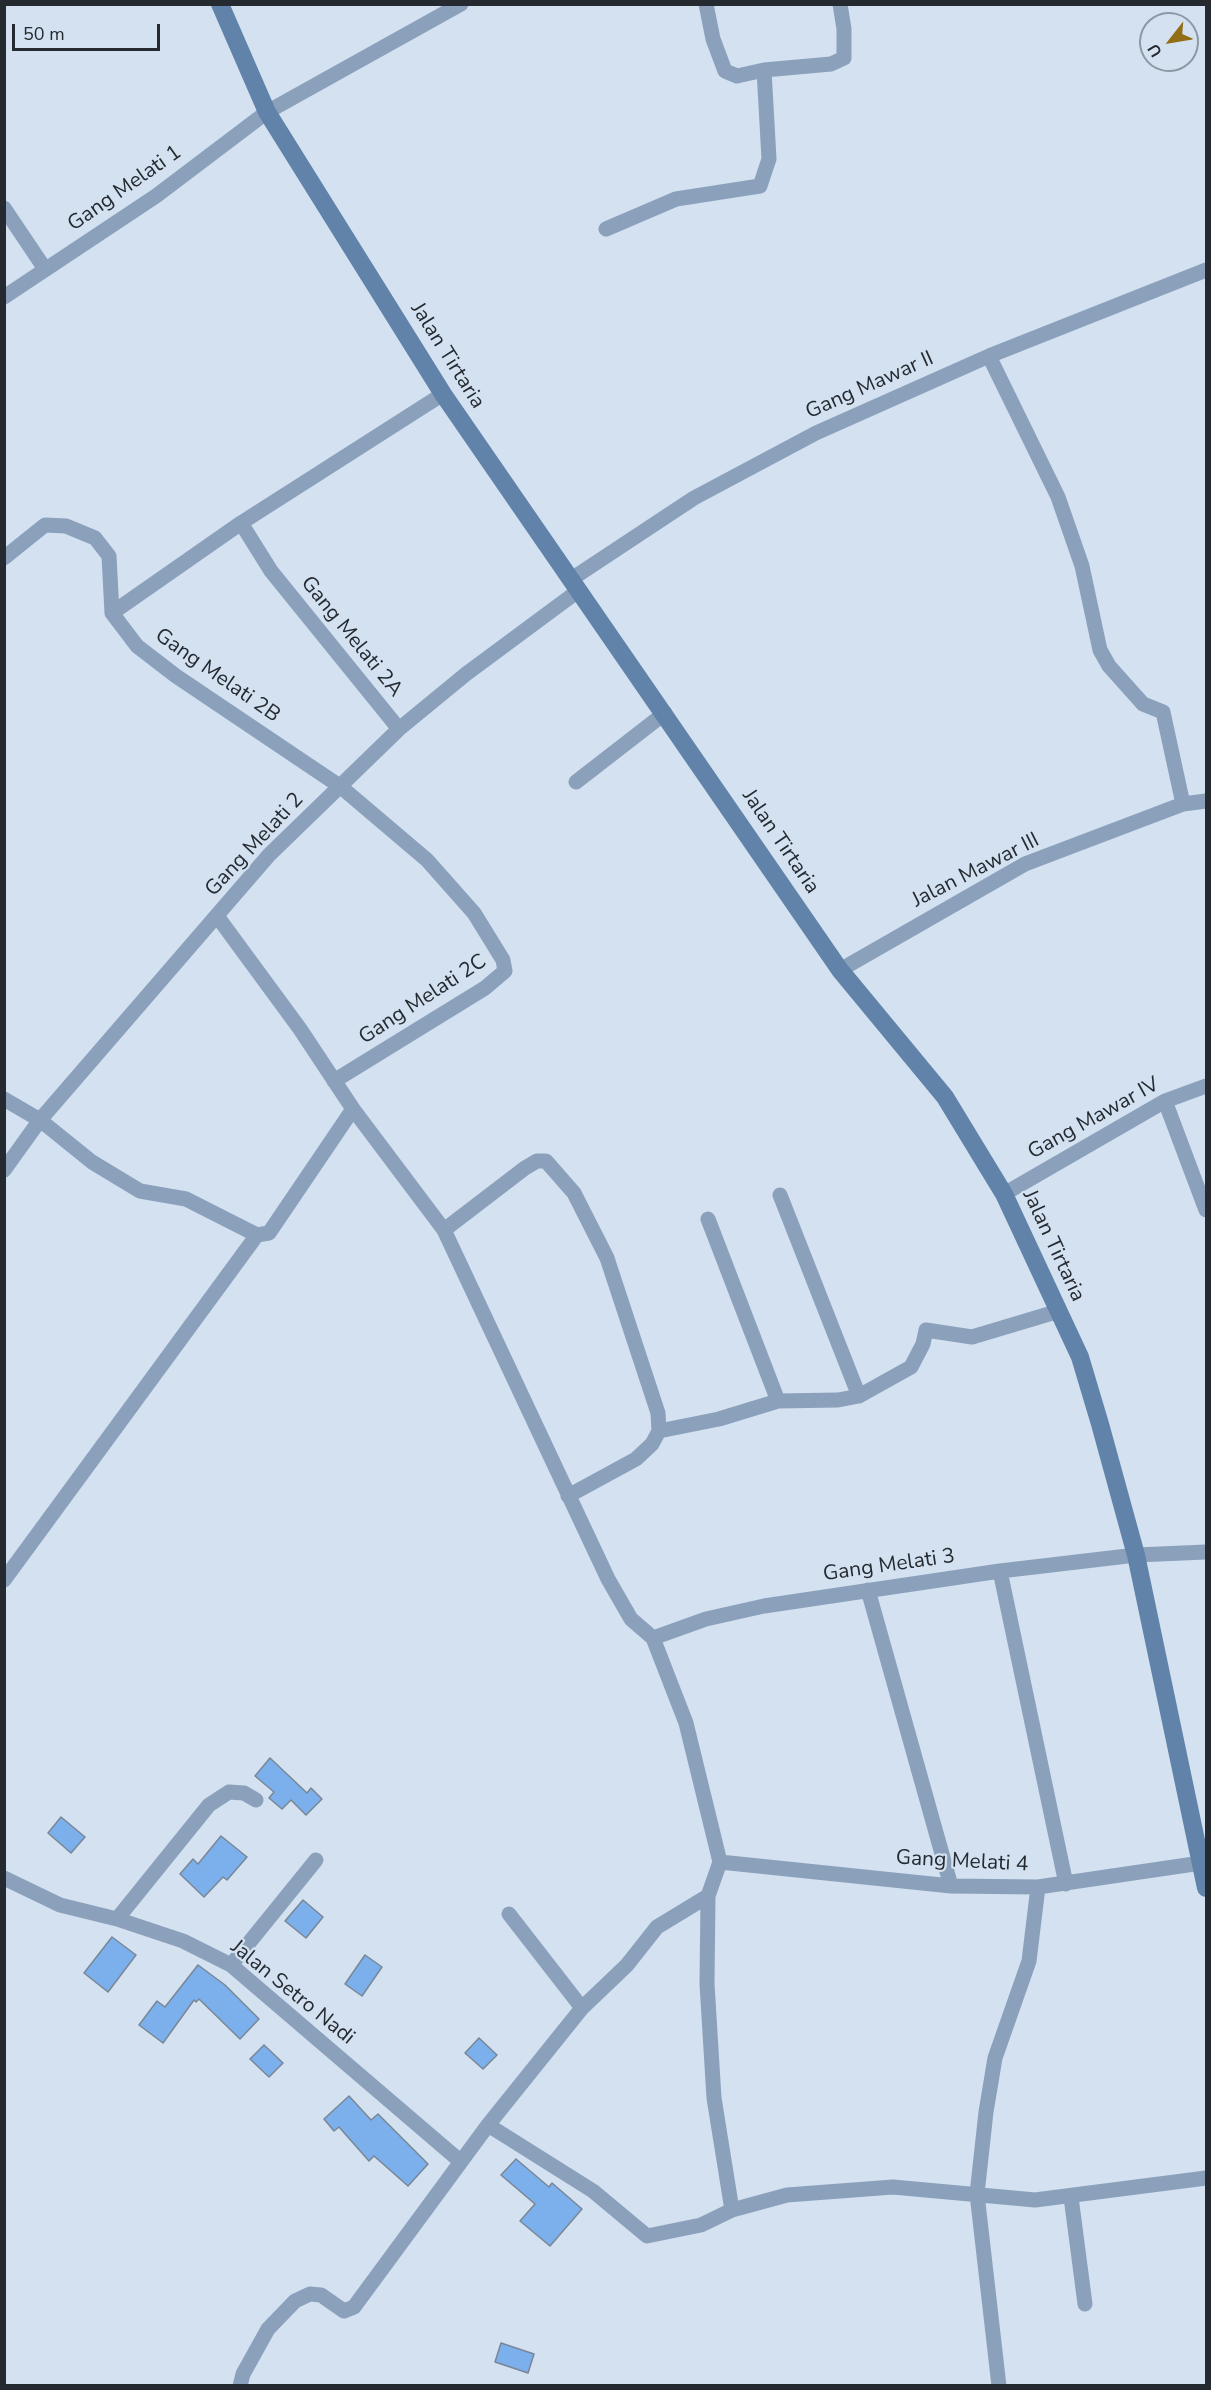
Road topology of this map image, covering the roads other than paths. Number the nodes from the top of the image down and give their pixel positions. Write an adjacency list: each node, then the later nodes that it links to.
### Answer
1 (220, 4): 6 (street, Jalan Tirtaria)
2 (460, 4): 6 (street, Gang Melati 1)
3 (706, 4): 5 (street)
4 (840, 4): 5 (street)
5 (764, 70): 8 (street)
6 (267, 112): 9 (street, Gang Melati 1); 13 (street, Jalan Tirtaria)
7 (4, 208): 9 (street)
8 (606, 229)
9 (45, 269): 11 (street, Gang Melati 1)
10 (1206, 270): 12 (street, Gang Mawar II)
11 (4, 297)
12 (989, 356): 16 (street, Gang Mawar II); 23 (street)
13 (443, 394): 14 (street); 16 (street, Jalan Tirtaria)
14 (241, 523): 17 (street); 19 (street, Gang Melati 2A)
15 (4, 558): 17 (street)
16 (574, 585): 18 (street, Jalan Tirtaria); 19 (street, Gang Melati 2)
17 (111, 613): 21 (street, Gang Melati 2B)
18 (665, 713): 20 (street); 25 (street, Jalan Tirtaria)
19 (399, 729): 21 (street, Gang Melati 2)
20 (576, 782)
21 (341, 786): 24 (street, Gang Melati 2); 26 (street, Gang Melati 2C)
22 (1206, 801): 23 (street, Jalan Mawar III)
23 (1183, 804): 25 (street, Jalan Mawar III)
24 (217, 916): 26 (street); 31 (street, Gang Melati 2)
25 (840, 970): 33 (street, Jalan Tirtaria)
26 (334, 1081): 30 (street)
27 (1206, 1086): 29 (street, Gang Mawar IV)
28 (4, 1099): 31 (street)
29 (1165, 1101): 33 (street, Gang Mawar IV); 35 (street)
30 (352, 1109): 37 (street); 38 (street)
31 (39, 1120): 32 (street, Gang Melati 2); 38 (street)
32 (4, 1170)
33 (1004, 1194): 39 (street, Jalan Tirtaria)
34 (780, 1195): 40 (street)
35 (1206, 1210)
36 (708, 1219): 41 (street)
37 (444, 1230): 42 (street); 43 (street)
38 (257, 1235): 47 (street)
39 (1059, 1311): 40 (street); 45 (street, Jalan Tirtaria)
40 (860, 1396): 41 (street)
41 (778, 1401): 42 (street)
42 (659, 1431): 43 (street)
43 (568, 1496): 49 (street)
44 (1206, 1552): 45 (street, Gang Melati 3)
45 (1136, 1555): 46 (street, Gang Melati 3); 53 (street, Jalan Tirtaria)
46 (1000, 1571): 48 (street, Gang Melati 3); 55 (street)
47 (4, 1580)
48 (868, 1590): 49 (street, Gang Melati 3); 56 (street)
49 (653, 1638): 52 (street)
50 (256, 1800): 61 (street)
51 (316, 1860): 62 (street)
52 (720, 1862): 56 (street, Gang Melati 4); 59 (street)
53 (1201, 1863): 55 (street, Gang Melati 4); 58 (street, Jalan Tirtaria)
54 (4, 1878): 61 (street, Jalan Setro Nadi)
55 (1066, 1884): 57 (street, Gang Melati 4)
56 (951, 1886): 57 (street, Gang Melati 4)
57 (1038, 1887): 67 (street)
58 (1206, 1888)
59 (708, 1896): 63 (street); 69 (street)
60 (509, 1914): 63 (street)
61 (117, 1919): 62 (street, Jalan Setro Nadi)
62 (231, 1965): 65 (street, Jalan Setro Nadi)
63 (582, 2008): 64 (street)
64 (488, 2125): 65 (street); 69 (street)
65 (460, 2161): 71 (street)
66 (1206, 2178): 68 (street)
67 (977, 2194): 68 (street); 69 (street); 72 (street)
68 (1071, 2197): 70 (street)
69 (732, 2210)
70 (1085, 2304)
71 (240, 2385)
72 (999, 2385)

